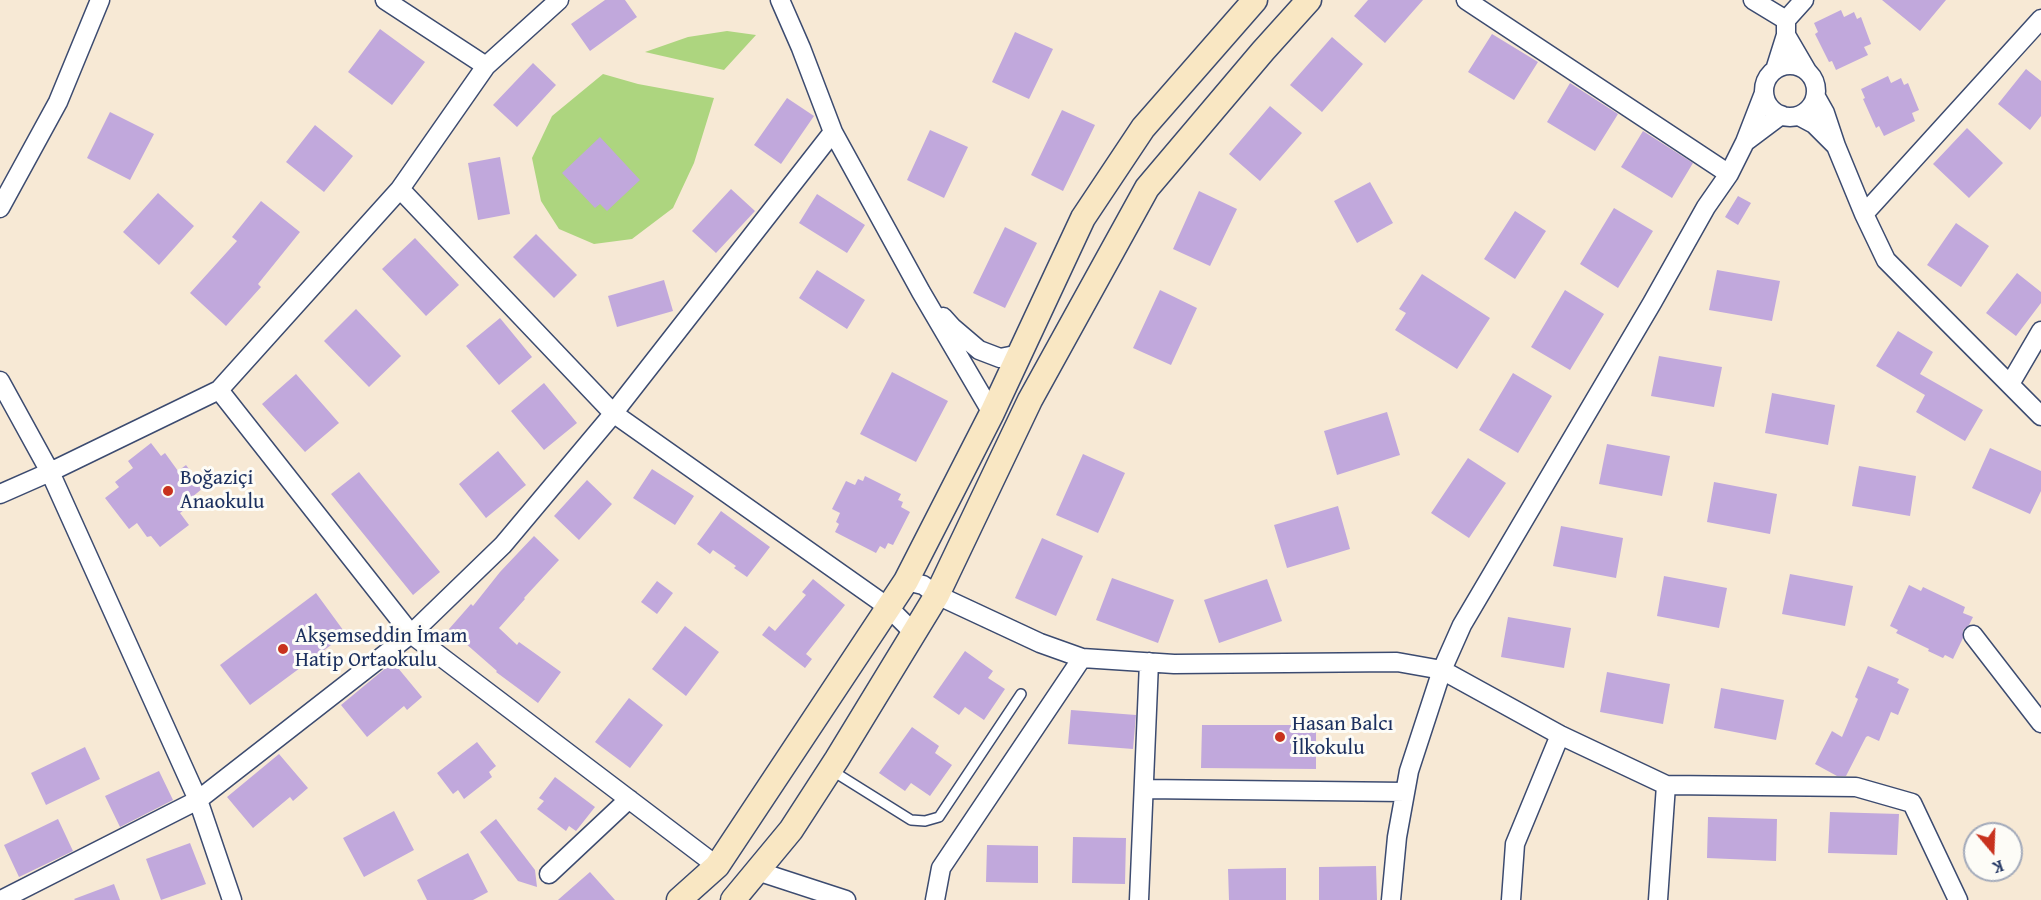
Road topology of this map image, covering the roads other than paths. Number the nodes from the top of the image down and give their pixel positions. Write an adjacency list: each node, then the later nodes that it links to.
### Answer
1 (100, 0): 23 (street)
2 (385, 0): 12 (street)
3 (559, 0): 12 (street)
4 (780, 0): 18 (street)
5 (1255, 0): 27 (main road)
6 (1309, 0): 37 (main road)
7 (1466, 0): 21 (street)
8 (1753, 0): 11 (street)
9 (1804, 0): 11 (street)
10 (2041, 19): 24 (street)
11 (1786, 27): 13 (street); 14 (street)
12 (486, 66): 22 (street)
13 (1776, 70): 14 (street); 15 (street)
14 (1807, 71): 16 (street)
15 (1764, 93): 17 (street); 19 (street)
16 (1815, 98): 17 (street); 20 (street)
17 (1790, 115): 19 (street); 20 (street)
18 (833, 132): 25 (street); 31 (street)
19 (1745, 142): 21 (street)
20 (1836, 147): 24 (street)
21 (1728, 174): 44 (street)
22 (400, 189): 30 (street); 31 (street)
23 (0, 208)
24 (1864, 214): 29 (street)
25 (921, 292): 27 (street); 32 (street)
26 (2041, 331): 29 (street)
27 (1020, 354): 32 (main road)
28 (0, 381): 34 (street)
29 (2010, 384): 33 (street)
30 (219, 390): 34 (street); 40 (street)
31 (613, 413): 38 (street); 40 (street)
32 (992, 413): 36 (main road)
33 (2041, 416)
34 (50, 472): 35 (street); 53 (street)
35 (0, 494)
36 (906, 581): 37 (street); 38 (main road)
37 (937, 595): 39 (main road); 42 (street)
38 (888, 608): 39 (street); 54 (main road)
39 (916, 629): 48 (main road)
40 (411, 634): 52 (street); 53 (street)
41 (1973, 635): 46 (street)
42 (1082, 658): 43 (street); 63 (street)
43 (1149, 662): 44 (street); 50 (street)
44 (1442, 670): 47 (street); 51 (street)
45 (1021, 694): 48 (lane)
46 (2041, 723)
47 (1560, 735): 49 (street); 66 (street)
48 (831, 770): 55 (main road)
49 (1666, 785): 67 (street); 68 (street)
50 (1143, 789): 51 (street); 64 (street)
51 (1405, 792): 65 (street)
52 (629, 799): 54 (street); 56 (street)
53 (198, 800): 58 (street); 59 (street)
54 (717, 866): 60 (main road)
55 (757, 871): 57 (street); 61 (main road)
56 (549, 873)
57 (799, 893): 62 (street)
58 (1, 900)
59 (230, 900)
60 (679, 900)
61 (733, 900)
62 (846, 900)
63 (935, 900)
64 (1139, 900)
65 (1391, 900)
66 (1512, 900)
67 (1658, 900)
68 (1958, 900)

